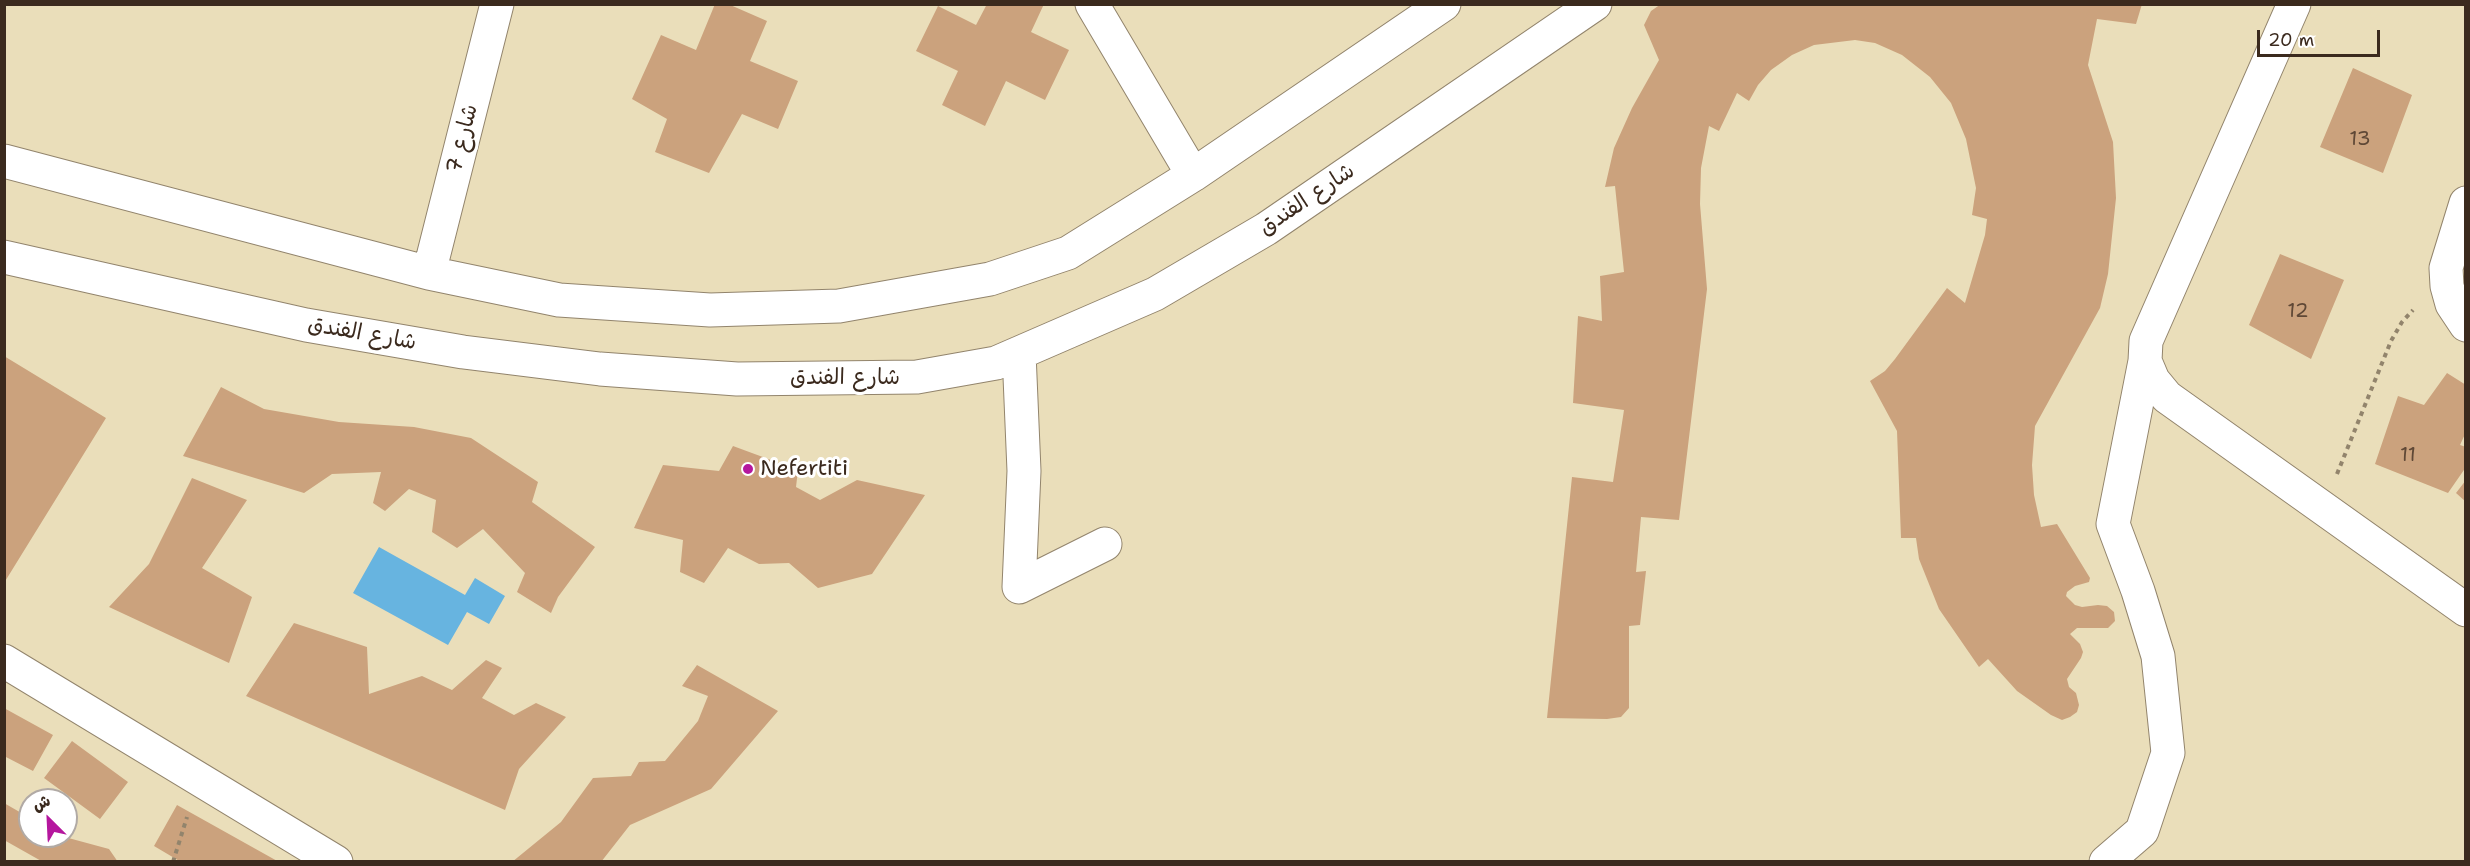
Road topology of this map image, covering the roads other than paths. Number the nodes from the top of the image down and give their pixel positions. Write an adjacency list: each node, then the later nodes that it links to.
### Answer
1 (497, 4): 11 (street, شارع 7)
2 (1092, 4): 7 (street)
3 (1444, 4): 7 (street)
4 (1595, 4): 13 (street, شارع الفندق)
5 (2294, 4): 14 (street)
6 (4, 161): 11 (street)
7 (1193, 175): 11 (street)
8 (2466, 203): 9 (street)
9 (2460, 242): 12 (street)
10 (5, 257): 13 (street, شارع الفندق)
11 (429, 273)
12 (2466, 325)
13 (1019, 353): 15 (street)
14 (2145, 361): 16 (street); 19 (street)
15 (1105, 544)
16 (2466, 610)
17 (4, 661): 18 (street)
18 (336, 861)
19 (2106, 861)

